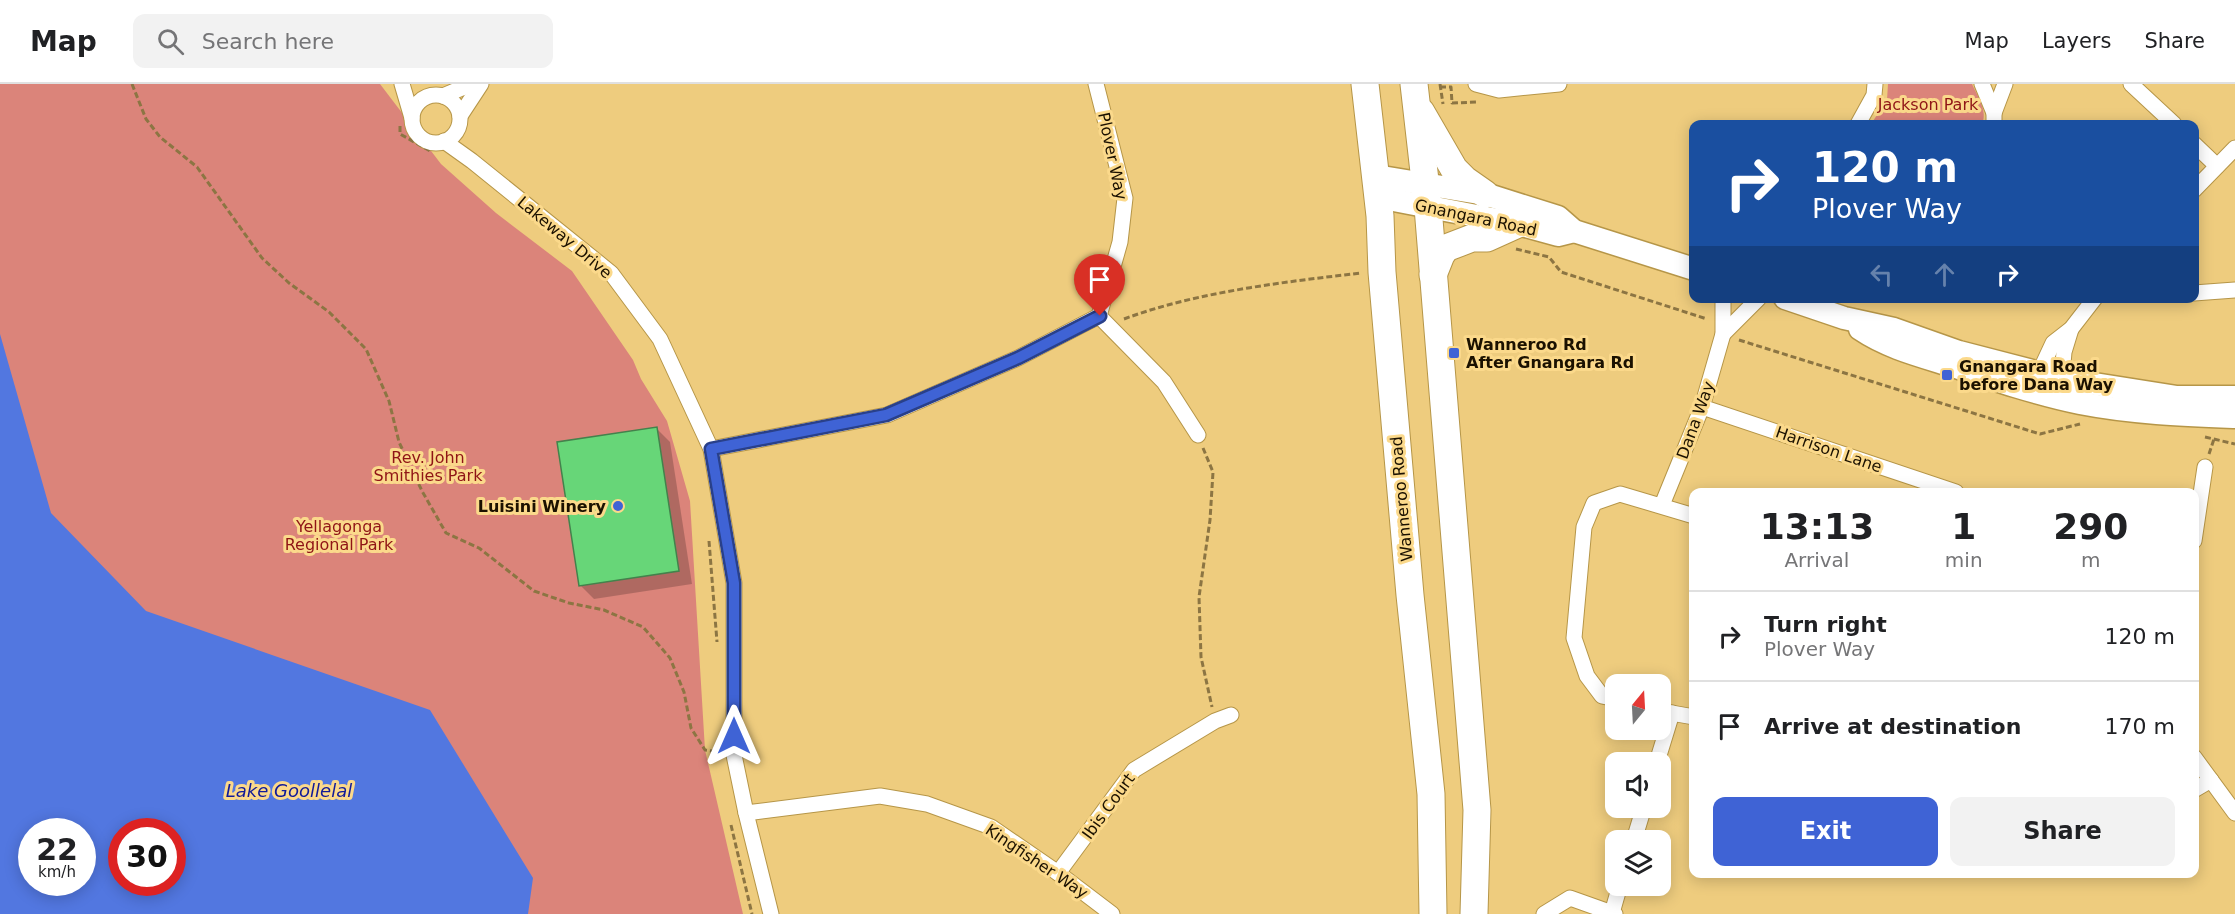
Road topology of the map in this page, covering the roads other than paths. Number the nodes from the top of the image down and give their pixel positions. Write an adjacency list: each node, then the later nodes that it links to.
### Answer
1 (402, 84): 15 (street)
2 (419, 84): 14 (street)
3 (471, 84): 14 (street)
4 (481, 84): 19 (street)
5 (1096, 84): 39 (street, Plover Way)
6 (1365, 84): 26 (highway, Wanneroo Road)
7 (1559, 84): 12 (street)
8 (1875, 84): 17 (street)
9 (1982, 84): 16 (street)
10 (2005, 84): 16 (street)
11 (2131, 84): 18 (street)
12 (1477, 85)
13 (1423, 91): 27 (highway); 28 (highway)
14 (437, 96): 15 (street); 19 (street)
15 (412, 118): 21 (street)
16 (1994, 119)
17 (1860, 120)
18 (2170, 120)
19 (459, 122): 21 (street); 23 (street, Lakeway Drive)
20 (2235, 148): 24 (street)
21 (442, 149): 23 (street, Lakeway Drive)
22 (2199, 149): 24 (street)
23 (472, 161): 48 (street, Lakeway Drive)
24 (2217, 166): 25 (street)
25 (2199, 185)
26 (1377, 187): 28 (main road, Gnangara Road); 67 (highway, Wanneroo Road)
27 (1485, 194): 28 (main road, Gnangara Road); 29 (main road, Gnangara Road)
28 (1427, 196): 30 (main road, Gnangara Road); 32 (highway)
29 (1574, 231): 30 (main road, Gnangara Road); 31 (main road, Gnangara Road)
30 (1515, 236): 32 (highway)
31 (1689, 267)
32 (1433, 275): 68 (highway)
33 (2235, 290): 34 (street)
34 (2199, 292)
35 (1723, 303): 41 (street, Dana Way)
36 (1754, 303): 41 (street, Dana Way)
37 (1800, 303): 42 (main road)
38 (2091, 303): 40 (street)
39 (1104, 321): 47 (street); 48 (street)
40 (2071, 329): 42 (street); 43 (street)
41 (1723, 334): 45 (street, Dana Way)
42 (2037, 382): 43 (main road)
43 (2061, 388): 44 (main road); 46 (main road)
44 (2235, 398)
45 (1702, 407): 50 (street, Harrison Lane); 51 (street, Dana Way)
46 (2235, 417)
47 (1198, 435)
48 (711, 449): 61 (street, Lakeway Drive)
49 (2205, 467): 52 (street)
50 (1944, 488)
51 (1662, 505): 53 (street); 54 (street)
52 (2199, 507)
53 (1689, 514)
54 (1605, 697)
55 (1671, 713): 57 (street)
56 (1231, 715): 63 (street, Ibis Court)
57 (1689, 716)
58 (2199, 764): 59 (street)
59 (2211, 780): 60 (street); 62 (street)
60 (2199, 787)
61 (746, 813): 63 (street, Kingfisher Way); 65 (street, Lakeway Drive)
62 (2235, 813)
63 (1058, 873): 66 (street, Kingfisher Way)
64 (1617, 896): 70 (street)
65 (771, 914)
66 (1112, 914)
67 (1433, 914)
68 (1474, 914)
69 (1544, 914): 70 (street)
70 (1613, 914)

